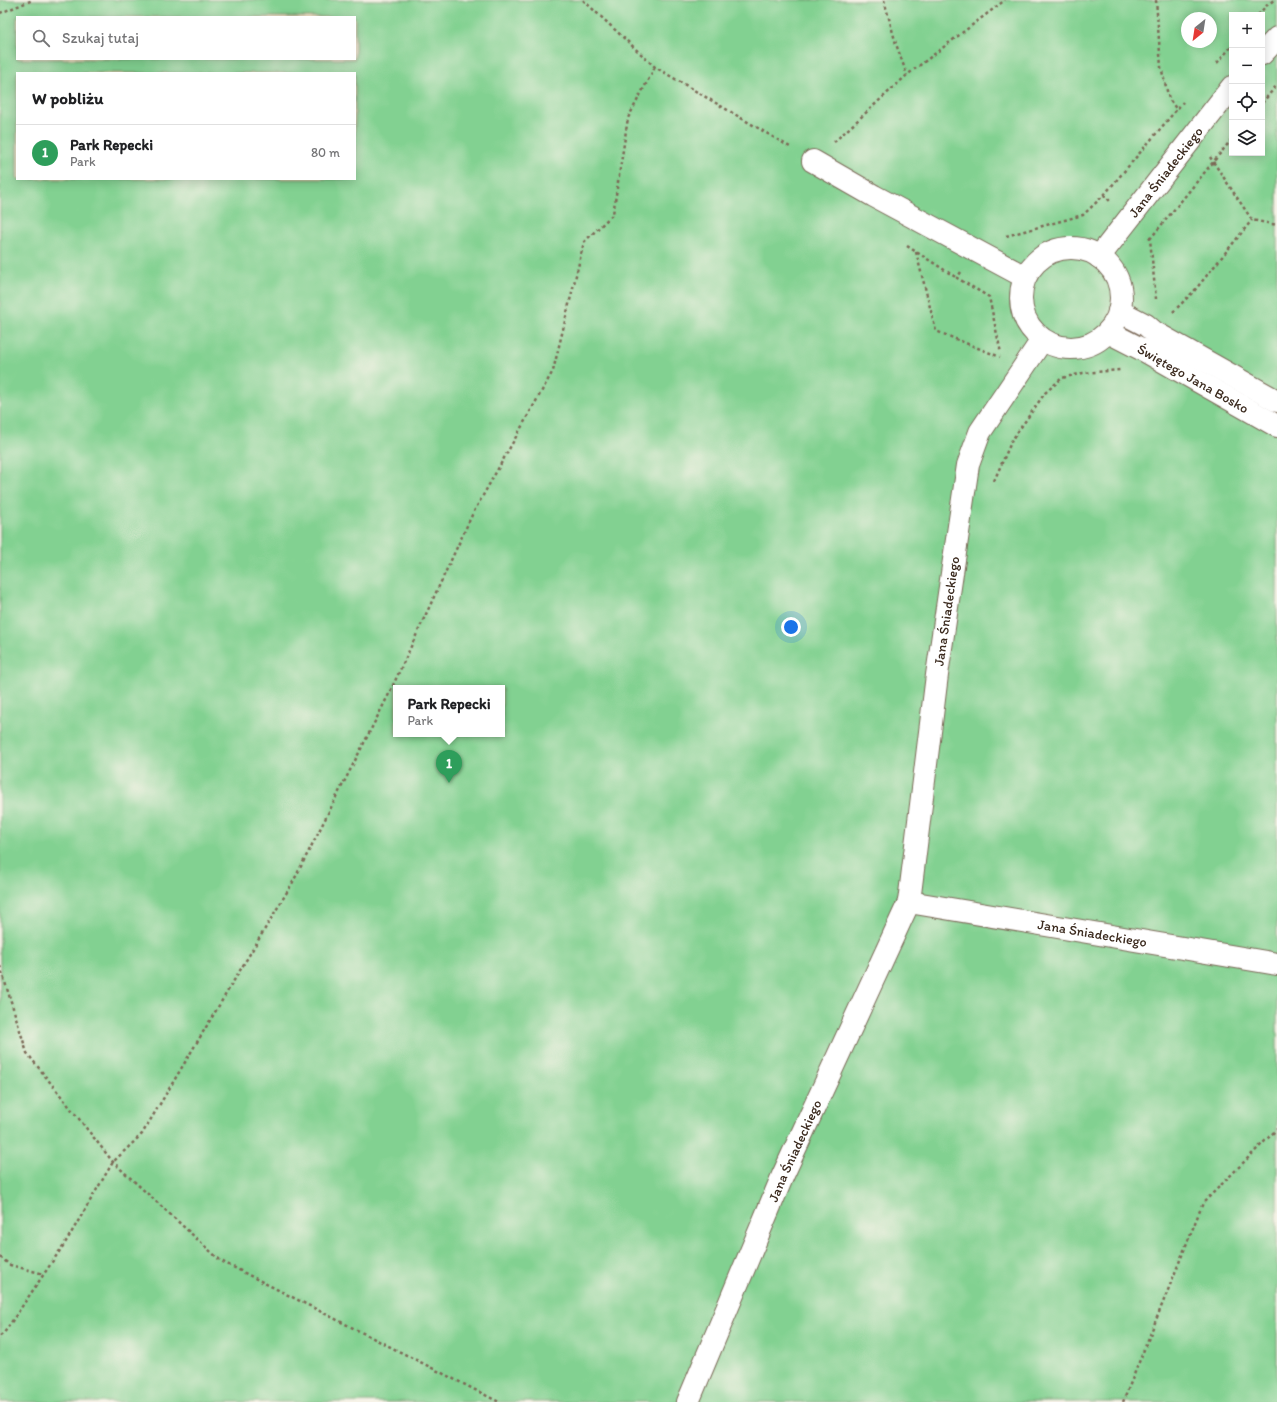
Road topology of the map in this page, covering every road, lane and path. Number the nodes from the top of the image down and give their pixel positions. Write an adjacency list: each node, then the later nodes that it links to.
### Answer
1 (33, 0): 8 (path)
2 (583, 0): 12 (path)
3 (884, 0): 14 (path)
4 (1005, 0): 14 (path)
5 (1156, 0): 19 (path)
6 (1274, 0): 7 (path)
7 (1261, 12)
8 (0, 13)
9 (1277, 38): 11 (lane)
10 (1230, 48): 13 (path)
11 (1265, 51)
12 (655, 67): 23 (path); 41 (path)
13 (1212, 69)
14 (907, 75): 23 (path)
15 (1277, 85): 18 (path)
16 (1229, 91): 29 (lane, Jana Śniadeckiego)
17 (1187, 98): 19 (path)
18 (1265, 99)
19 (1177, 110): 20 (path); 25 (path)
20 (1180, 115)
21 (1229, 143): 24 (path)
22 (1206, 152): 24 (path)
23 (813, 161): 30 (lane)
24 (1214, 161): 26 (path); 32 (path)
25 (1104, 195)
26 (1252, 220): 27 (path); 32 (path)
27 (1277, 225)
28 (916, 252): 35 (path)
29 (1099, 257): 30 (lane); 31 (lane)
30 (1025, 277): 34 (lane)
31 (1119, 310): 32 (lane, Świętego Jana Bosko); 33 (lane)
32 (1157, 328): 38 (lane, Świętego Jana Bosko)
33 (1108, 332): 34 (lane); 39 (lane, Świętego Jana Bosko)
34 (1042, 340): 42 (lane, Jana Śniadeckiego)
35 (1002, 357)
36 (1118, 369): 37 (path)
37 (1045, 394)
38 (1277, 400)
39 (1277, 426)
40 (393, 685): 46 (path)
41 (393, 685)
42 (909, 902): 43 (lane, Jana Śniadeckiego); 51 (lane, Jana Śniadeckiego)
43 (1277, 964)
44 (0, 966): 46 (path)
45 (1277, 1129): 52 (path)
46 (113, 1162): 48 (path); 50 (path)
47 (0, 1257): 48 (path)
48 (44, 1274): 49 (path)
49 (0, 1336)
50 (499, 1402)
51 (688, 1402)
52 (1123, 1402)

